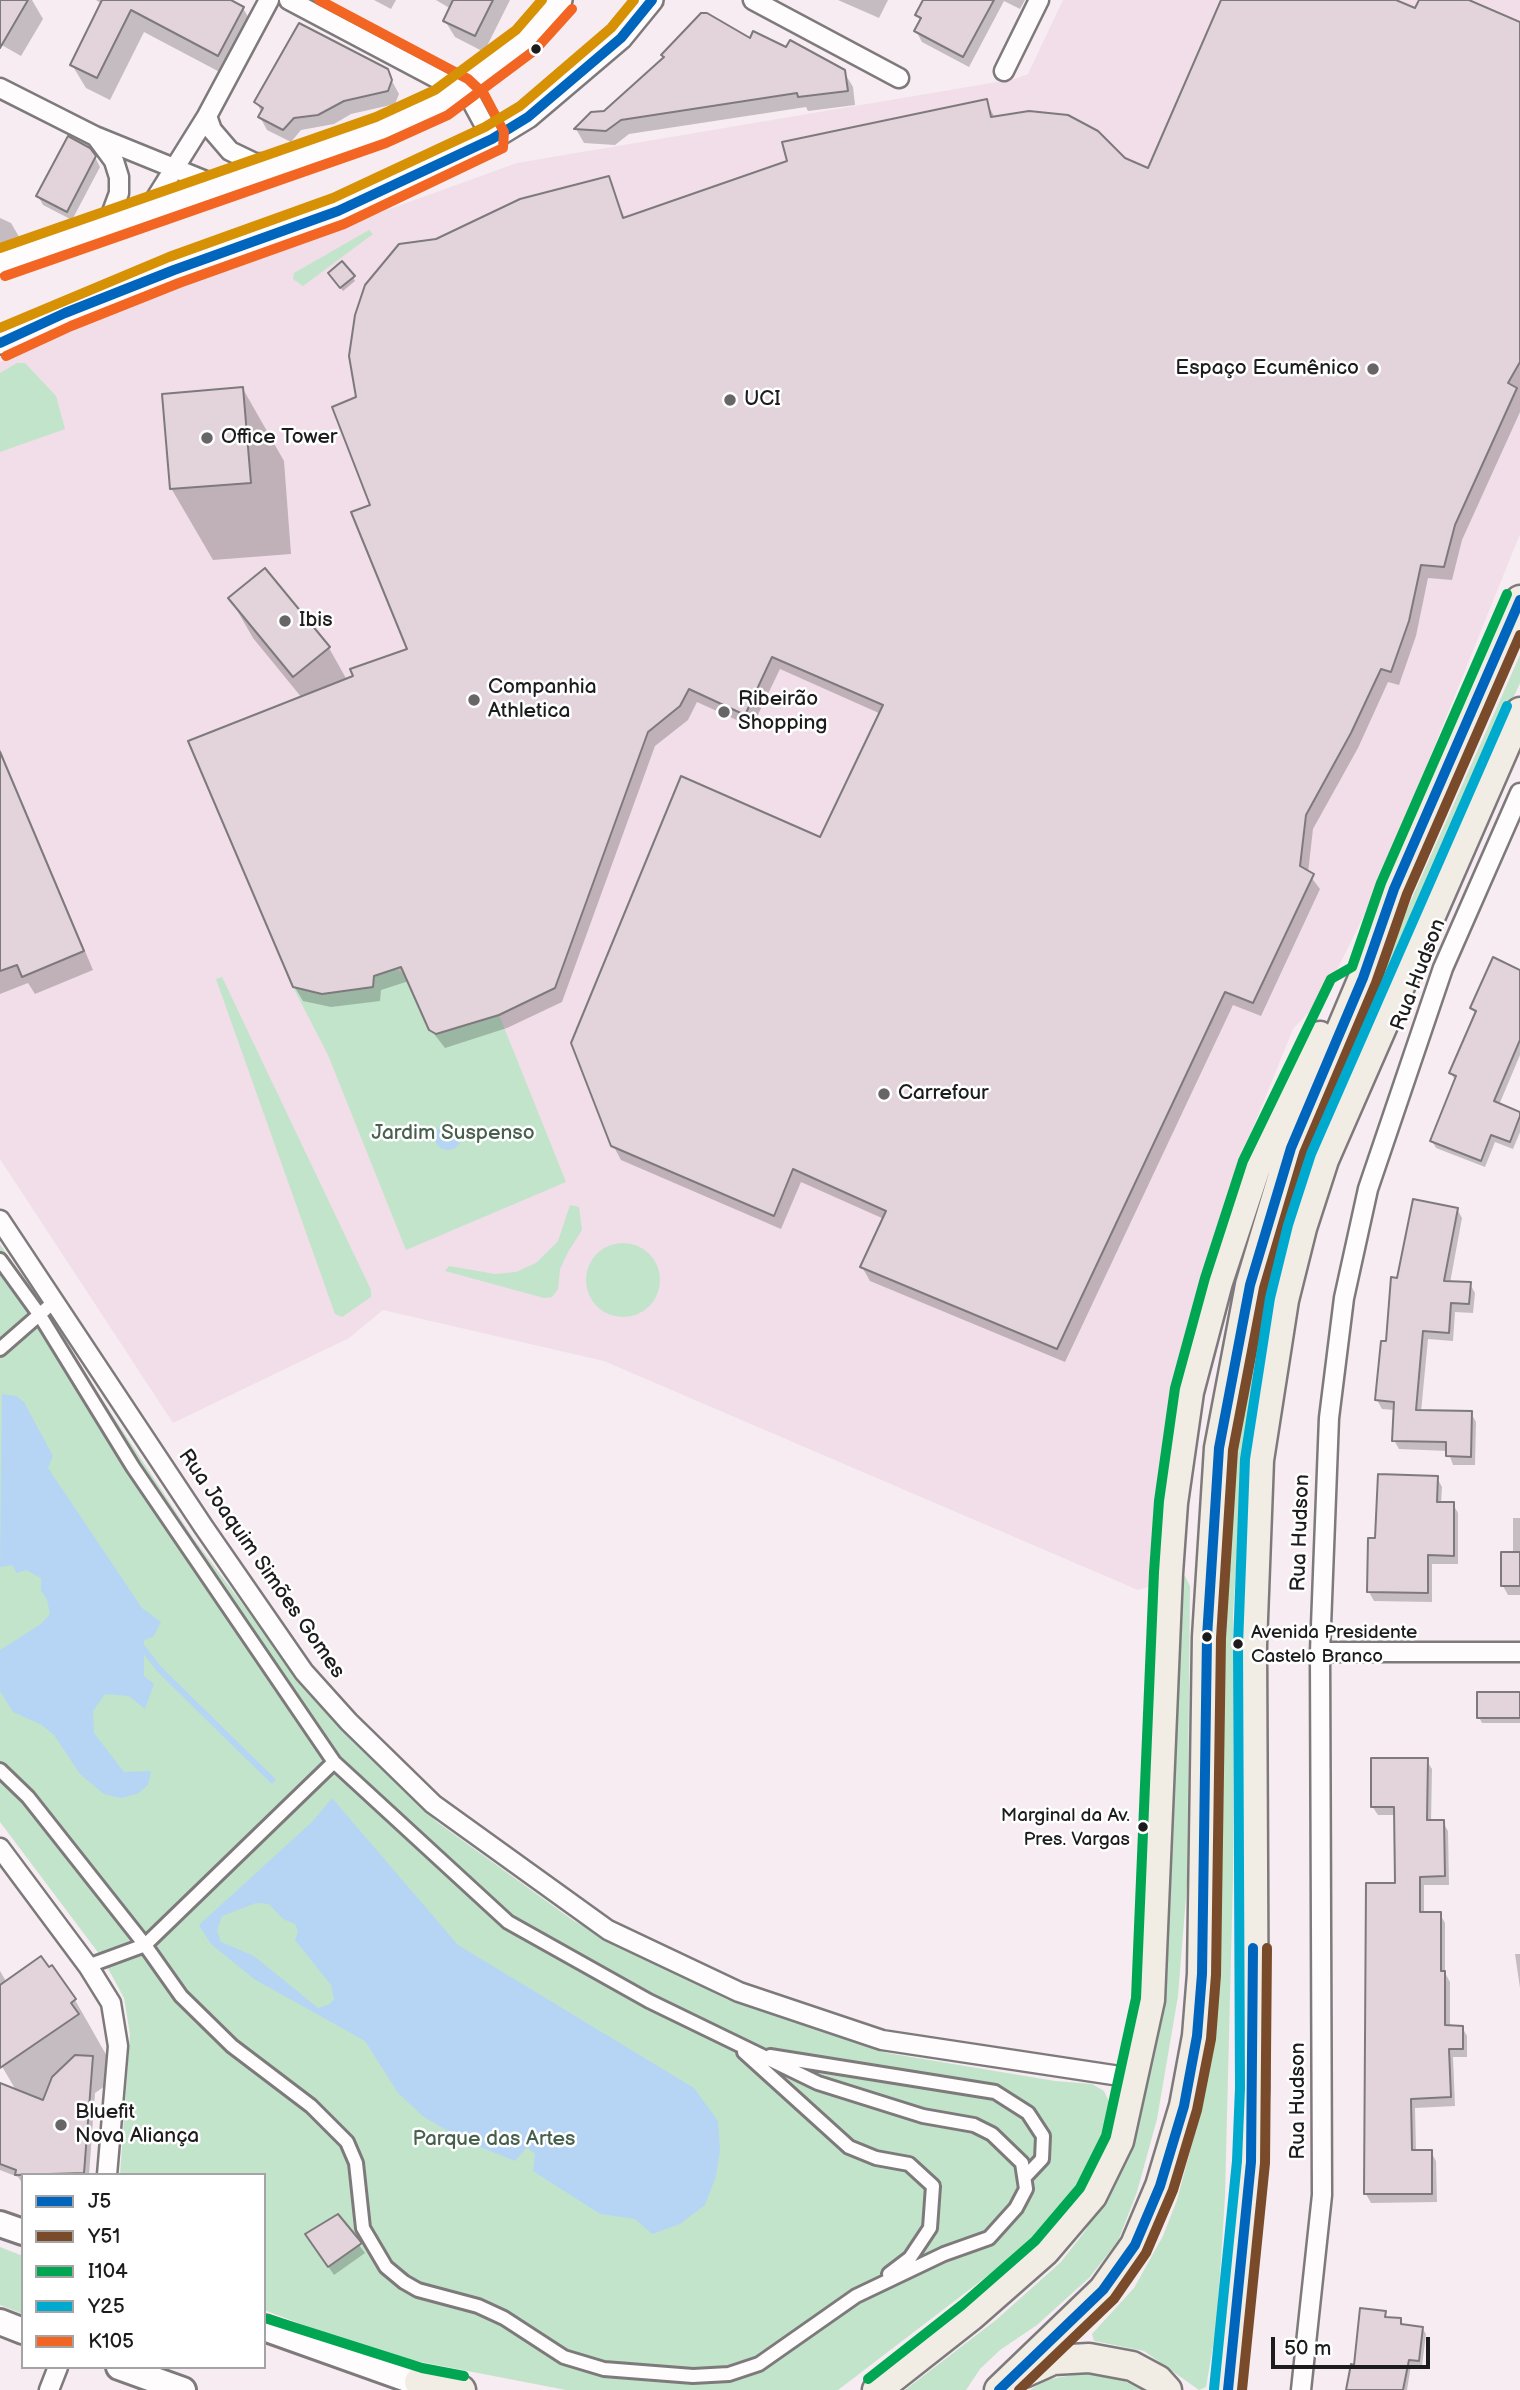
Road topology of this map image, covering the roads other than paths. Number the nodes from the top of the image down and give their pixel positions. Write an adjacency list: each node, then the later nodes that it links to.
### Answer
1 (269, 0): 11 (street)
2 (289, 0): 10 (street)
3 (561, 0): 10 (street)
4 (652, 0): 13 (street)
5 (753, 0): 8 (street)
6 (1039, 0): 7 (street)
7 (1004, 71)
8 (899, 78)
9 (0, 88): 12 (street)
10 (460, 90): 13 (street); 14 (street)
11 (207, 116): 14 (street); 15 (street)
12 (95, 136): 15 (street); 18 (street)
13 (492, 139): 20 (street)
14 (284, 163): 16 (street)
15 (174, 168): 16 (street); 17 (street)
16 (218, 186): 17 (street)
17 (149, 209): 18 (street)
18 (108, 223): 19 (street)
19 (0, 263)
20 (0, 343)
21 (1520, 600): 24 (main road)
22 (1520, 712): 59 (main road)
23 (1520, 793): 30 (street, Rua Hudson)
24 (1363, 978): 39 (main road); 52 (main road)
25 (0, 1220): 27 (street, Rua Joaquim Simões Gomes)
26 (0, 1260): 28 (street)
27 (55, 1301): 28 (street); 39 (street, Rua Joaquim Simões Gomes)
28 (39, 1314): 29 (street); 32 (street)
29 (0, 1349)
30 (1320, 1652): 31 (street); 60 (street, Rua Hudson)
31 (1520, 1652)
32 (334, 1762): 35 (street); 37 (street)
33 (0, 1770): 35 (street)
34 (0, 1848): 36 (street)
35 (145, 1945): 36 (street); 44 (street)
36 (88, 1966): 40 (street)
37 (732, 2041): 38 (street); 44 (street)
38 (758, 2054): 41 (street); 41 (street)
39 (1133, 2078): 57 (main road)
40 (107, 2173)
41 (1025, 2177): 44 (street)
42 (0, 2224): 43 (main road)
43 (21, 2231)
44 (869, 2290)
45 (21, 2320): 46 (street)
46 (0, 2322): 47 (main road)
47 (21, 2331)
48 (269, 2331): 53 (main road)
49 (57, 2369): 54 (street)
50 (130, 2369): 51 (main road)
51 (157, 2374): 55 (main road)
52 (1005, 2385): 58 (main road)
53 (429, 2386): 56 (main road)
54 (49, 2390)
55 (183, 2390)
56 (461, 2390)
57 (877, 2390)
58 (1167, 2390)
59 (1228, 2390)
60 (1301, 2390)

